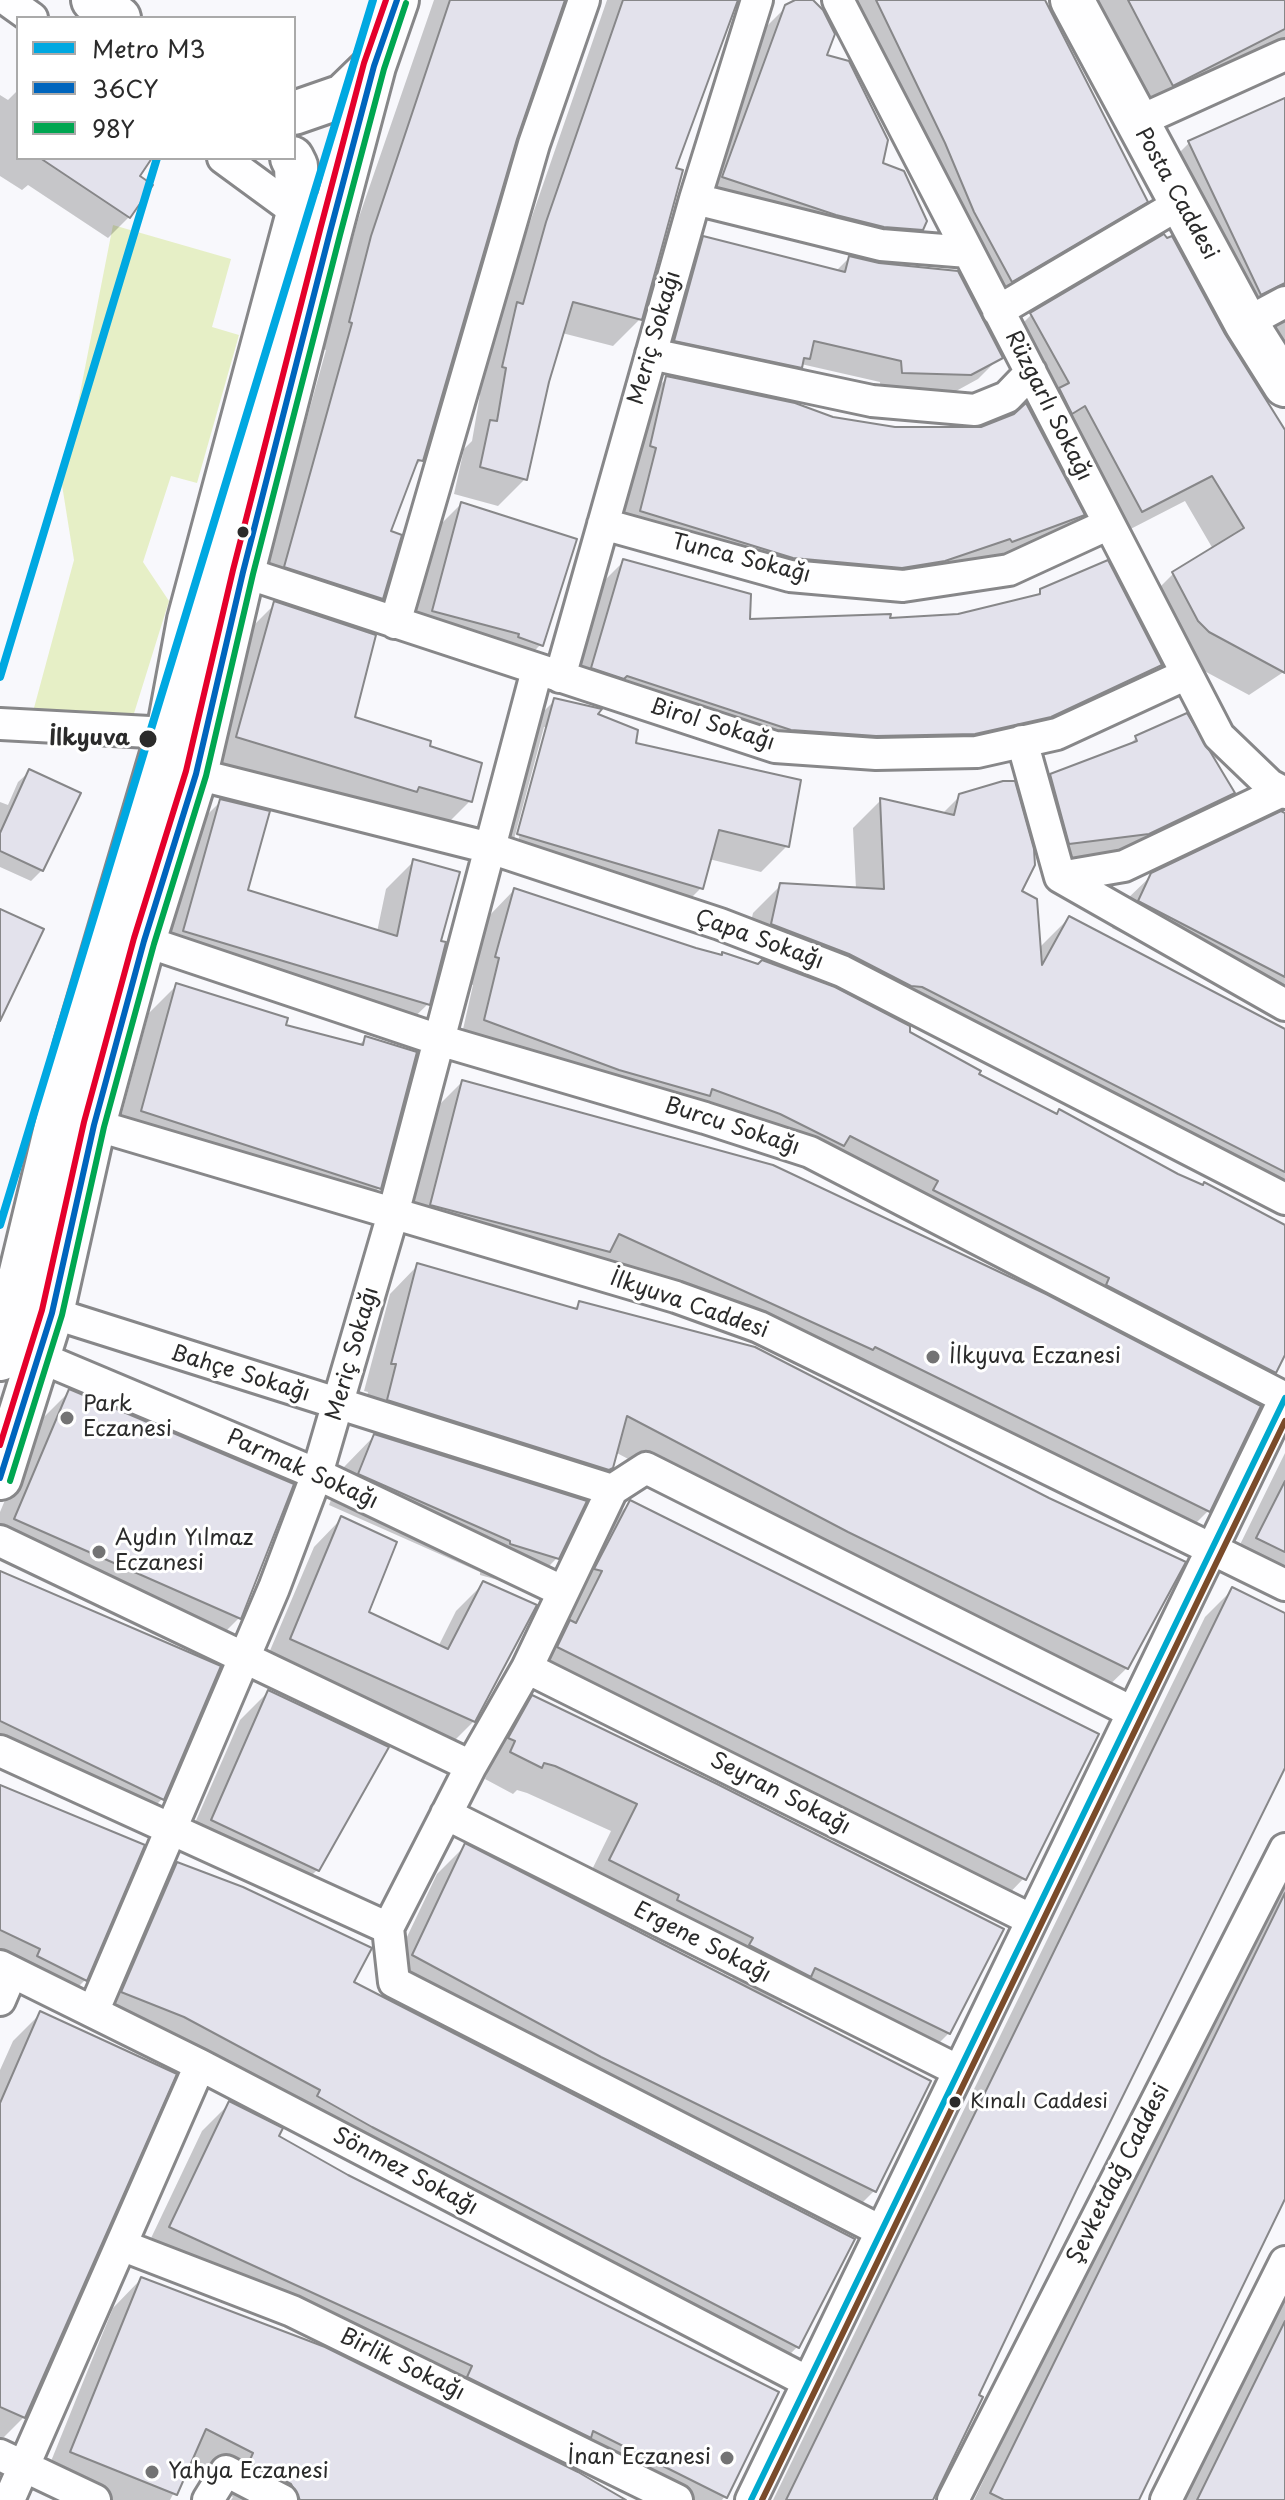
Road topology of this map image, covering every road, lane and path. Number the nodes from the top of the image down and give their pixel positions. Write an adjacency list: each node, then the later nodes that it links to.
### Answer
1 (7, 0): 8 (street)
2 (93, 0): 9 (main road)
3 (584, 0): 29 (street)
4 (757, 0): 16 (street, Meriç Sokağı)
5 (838, 0): 19 (street, Rüzgarlı Sokağı)
6 (1072, 0): 13 (main road, Posta Caddesi)
7 (395, 1): 11 (main road)
8 (29, 16)
9 (116, 16)
10 (1285, 55): 13 (street)
11 (374, 66): 12 (main road); 28 (main road)
12 (296, 112)
13 (1137, 122): 17 (main road, Posta Caddesi)
14 (226, 160): 18 (street)
15 (293, 160): 18 (main road)
16 (695, 199): 19 (street); 23 (street, Meriç Sokağı)
17 (1181, 203): 21 (street); 22 (main road, Posta Caddesi)
18 (298, 213): 33 (main road)
19 (968, 252): 21 (street, Rüzgarlı Sokağı)
20 (1285, 302): 22 (street)
21 (998, 311): 24 (street, Rüzgarlı Sokağı)
22 (1246, 323): 25 (main road, Posta Caddesi)
23 (651, 354): 24 (street); 26 (street, Meriç Sokağı)
24 (1031, 372): 27 (street, Rüzgarlı Sokağı)
25 (1285, 385)
26 (603, 524): 27 (street, Tunca Sokağı); 30 (street, Meriç Sokağı)
27 (1109, 524): 31 (street, Rüzgarlı Sokağı)
28 (243, 572): 29 (street, Birol Sokağı); 35 (main road)
29 (395, 623): 30 (street, Birol Sokağı)
30 (548, 674): 34 (street, Birol Sokağı); 37 (street, Meriç Sokağı)
31 (1187, 674): 34 (street, Birol Sokağı); 36 (street, Rüzgarlı Sokağı)
32 (0, 724): 33 (street)
33 (168, 733): 42 (main road)
34 (1022, 741): 38 (street)
35 (196, 774): 37 (street, Çapa Sokağı); 39 (main road)
36 (1284, 792): 38 (street, Rüzgarlı Sokağı)
37 (490, 848): 41 (street, Meriç Sokağı); 43 (street, Çapa Sokağı)
38 (1060, 877): 40 (street)
39 (144, 941): 41 (street, Burcu Sokağı); 42 (main road)
40 (1285, 1005)
41 (439, 1040): 44 (street, Meriç Sokağı); 47 (street, Burcu Sokağı)
42 (76, 1119): 44 (street, İlkyuva Caddesi); 45 (main road); 46 (main road)
43 (1285, 1199)
44 (393, 1214): 48 (street, Meriç Sokağı); 53 (street, İlkyuva Caddesi)
45 (52, 1313): 46 (main road); 48 (street, Bahçe Sokağı)
46 (12, 1342): 49 (street, Parmak Sokağı); 50 (main road)
47 (1285, 1398): 53 (street)
48 (339, 1405): 49 (street, Meriç Sokağı); 51 (street, Bahçe Sokağı)
49 (317, 1474): 55 (street, Parmak Sokağı); 56 (street, Meriç Sokağı)
50 (0, 1478)
51 (612, 1490): 55 (street); 58 (street)
52 (0, 1541): 56 (street)
53 (1211, 1550): 54 (street, İlkyuva Caddesi); 58 (street)
54 (1285, 1585)
55 (562, 1591): 57 (street)
56 (244, 1658): 60 (street); 62 (street, Meriç Sokağı)
57 (527, 1668): 60 (street); 64 (street, Seyran Sokağı)
58 (1132, 1712): 64 (street)
59 (0, 1751): 62 (street)
60 (471, 1766): 61 (street)
61 (446, 1814): 65 (street); 70 (street, Ergene Sokağı)
62 (171, 1829): 65 (street); 68 (street, Meriç Sokağı)
63 (1285, 1849): 82 (street, Şevketdağ Caddesi)
64 (1032, 1920): 70 (street)
65 (388, 1928): 71 (street)
66 (6, 1969): 67 (street); 68 (street, Sönmez Sokağı)
67 (0, 2000)
68 (93, 2012): 69 (street, Sönmez Sokağı)
69 (200, 2065): 72 (street); 74 (street, Sönmez Sokağı)
70 (959, 2071): 71 (street)
71 (881, 2231): 74 (street)
72 (121, 2245): 75 (street); 80 (street, Birlik Sokağı)
73 (1285, 2262): 83 (street)
74 (808, 2382): 81 (street)
75 (12, 2460): 76 (street); 77 (street)
76 (9, 2500)
77 (95, 2500)
78 (208, 2500): 79 (street)
79 (282, 2500)
80 (677, 2500)
81 (751, 2500)
82 (953, 2500)
83 (1166, 2500)

